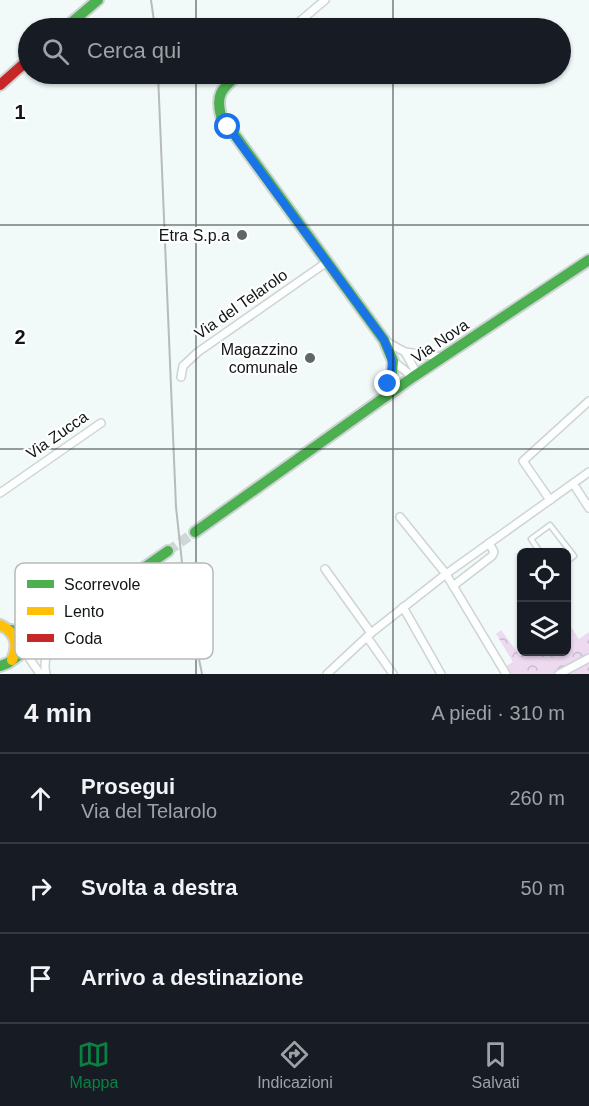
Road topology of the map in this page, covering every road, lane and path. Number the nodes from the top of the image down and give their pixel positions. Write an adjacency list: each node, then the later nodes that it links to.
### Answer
1 (98, 0): 3 (main road)
2 (325, 0): 4 (street)
3 (77, 18)
4 (304, 18)
5 (18, 69): 7 (main road)
6 (229, 84): 9 (main road)
7 (0, 85)
8 (589, 260): 12 (main road, Via Nova)
9 (327, 262): 10 (main road); 15 (street, Via del Telarolo)
10 (384, 340): 11 (street); 13 (main road)
11 (405, 352): 12 (street); 14 (street)
12 (442, 357): 14 (main road, Via Nova)
13 (393, 361): 14 (street); 16 (main road)
14 (415, 376): 16 (main road, Via Nova)
15 (182, 377)
16 (386, 396): 25 (main road, Via Nova)
17 (589, 401): 22 (street)
18 (101, 423): 21 (street, Via Zucca)
19 (589, 472): 22 (street)
20 (576, 488): 23 (street)
21 (0, 493)
22 (550, 500): 26 (street)
23 (589, 508)
24 (400, 517): 32 (street)
25 (195, 532)
26 (489, 543): 32 (street); 33 (street)
27 (537, 548): 28 (lane)
28 (568, 548)
29 (168, 551): 30 (main road)
30 (151, 563)
31 (325, 569): 36 (street)
32 (446, 574): 33 (street); 34 (street)
33 (453, 586): 47 (street)
34 (403, 607): 36 (street); 46 (street)
35 (6, 627): 37 (main road)
36 (369, 635): 44 (street); 45 (street)
37 (15, 645)
38 (589, 658): 48 (street)
39 (29, 659): 42 (street)
40 (45, 659): 43 (street)
41 (7, 663): 42 (street)
42 (39, 674)
43 (46, 674)
44 (327, 674)
45 (393, 674)
46 (441, 674)
47 (506, 674)
48 (559, 674)

